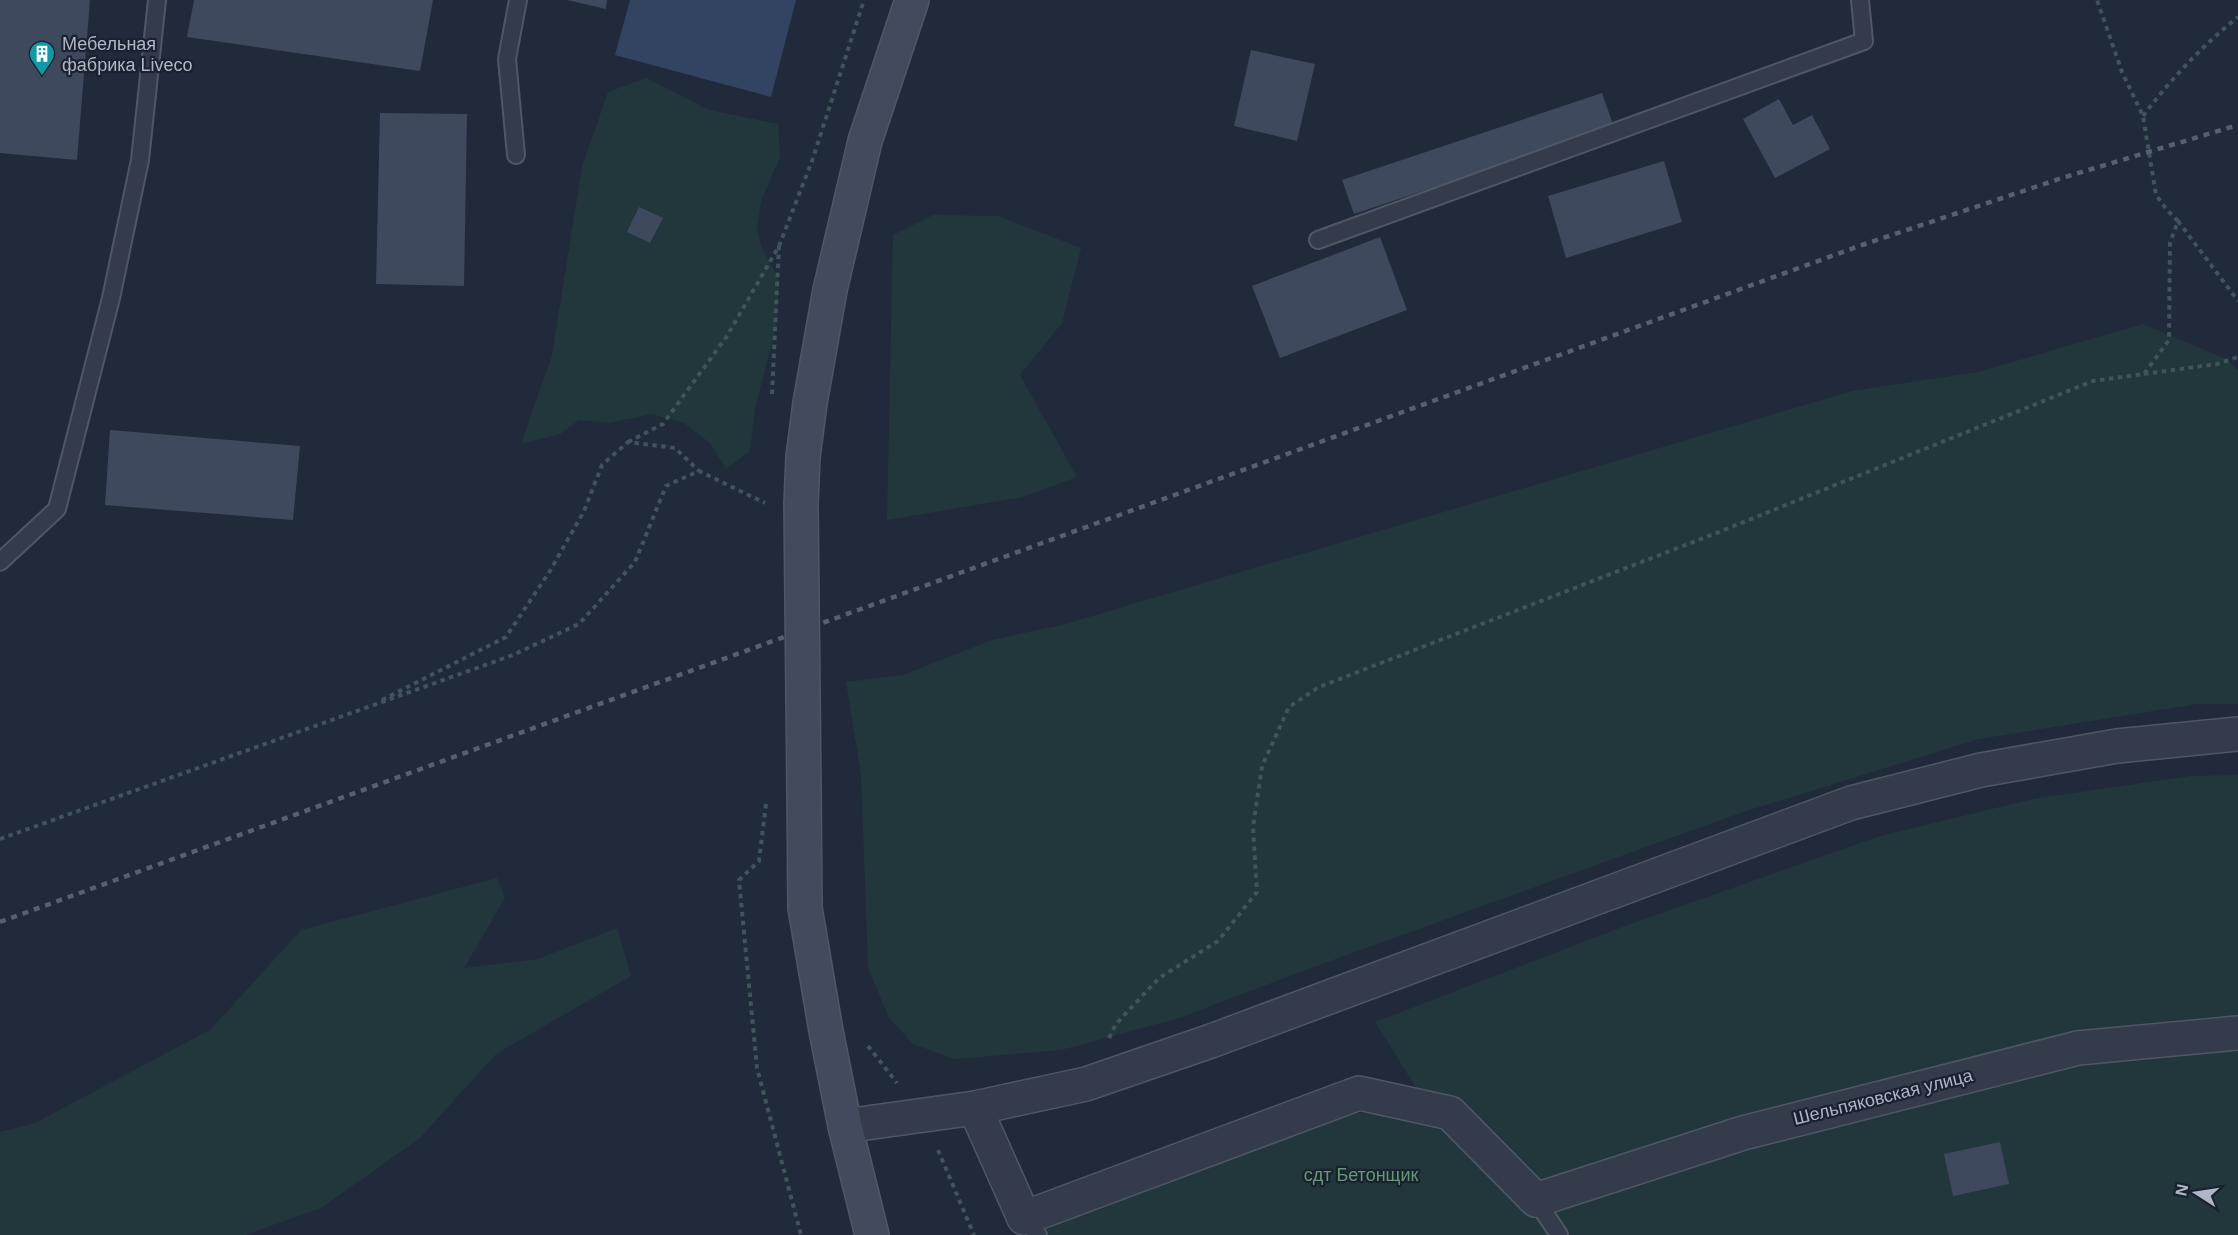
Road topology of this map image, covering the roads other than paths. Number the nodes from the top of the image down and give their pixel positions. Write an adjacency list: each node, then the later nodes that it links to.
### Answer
1 (156, 0): 7 (lane)
2 (518, 0): 5 (lane)
3 (912, 0): 11 (main road, bridge)
4 (1860, 0): 6 (lane)
5 (516, 155)
6 (1318, 240)
7 (0, 562)
8 (2238, 734): 10 (street)
9 (2238, 1033): 12 (street, Шельпяковская улица)
10 (975, 1108): 11 (street); 13 (street)
11 (845, 1126): 14 (main road)
12 (1536, 1200): 13 (street); 15 (lane)
13 (1031, 1226)
14 (872, 1235)
15 (1559, 1235)

